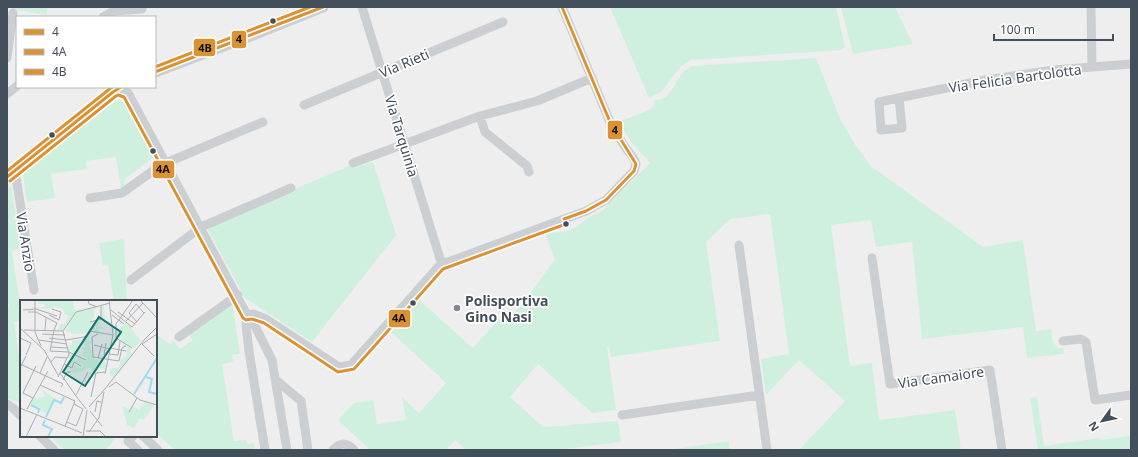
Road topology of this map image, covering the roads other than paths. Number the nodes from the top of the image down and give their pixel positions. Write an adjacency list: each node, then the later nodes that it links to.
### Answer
1 (323, 7): 12 (street)
2 (362, 7): 13 (street, Via Tarquinia)
3 (562, 7): 14 (street)
4 (1091, 7): 11 (street)
5 (141, 11): 7 (street)
6 (13, 13): 9 (street)
7 (105, 16)
8 (504, 22): 13 (street, Via Rieti)
9 (7, 58)
10 (1131, 64): 11 (street, Via Felicia Bartolotta)
11 (1092, 67): 18 (street, Via Felicia Bartolotta)
12 (156, 72)
13 (382, 72): 19 (street, Via Rieti); 22 (street, Via Tarquinia)
14 (592, 78): 20 (street); 32 (street)
15 (16, 87): 17 (street)
16 (124, 89): 23 (street); 26 (street)
17 (7, 94)
18 (899, 98)
19 (304, 105)
20 (480, 116): 22 (street); 25 (street)
21 (263, 122): 23 (street)
22 (404, 143): 24 (street); 32 (street, Via Tarquinia)
23 (166, 162): 28 (street); 29 (street)
24 (353, 162)
25 (529, 172)
26 (11, 174): 34 (street, Via Anzio)
27 (291, 188): 29 (street)
28 (90, 198)
29 (201, 227): 33 (street); 35 (street)
30 (739, 245): 40 (street)
31 (872, 258): 57 (street, Via Camaiore)
32 (442, 264): 36 (street)
33 (131, 280)
34 (34, 290)
35 (238, 295): 36 (street); 37 (street)
36 (248, 315): 39 (street); 51 (street)
37 (179, 337)
38 (1063, 341): 41 (street)
39 (276, 380): 52 (street); 53 (street)
40 (760, 395): 44 (street); 56 (street)
41 (1131, 395)
42 (7, 404): 43 (street)
43 (20, 415)
44 (622, 415)
45 (41, 437): 48 (street)
46 (132, 437): 49 (street)
47 (144, 437): 50 (street)
48 (54, 450)
49 (138, 450)
50 (158, 450)
51 (265, 450)
52 (287, 450)
53 (308, 450)
54 (333, 450): 55 (street)
55 (354, 450)
56 (767, 450)
57 (1002, 450)

